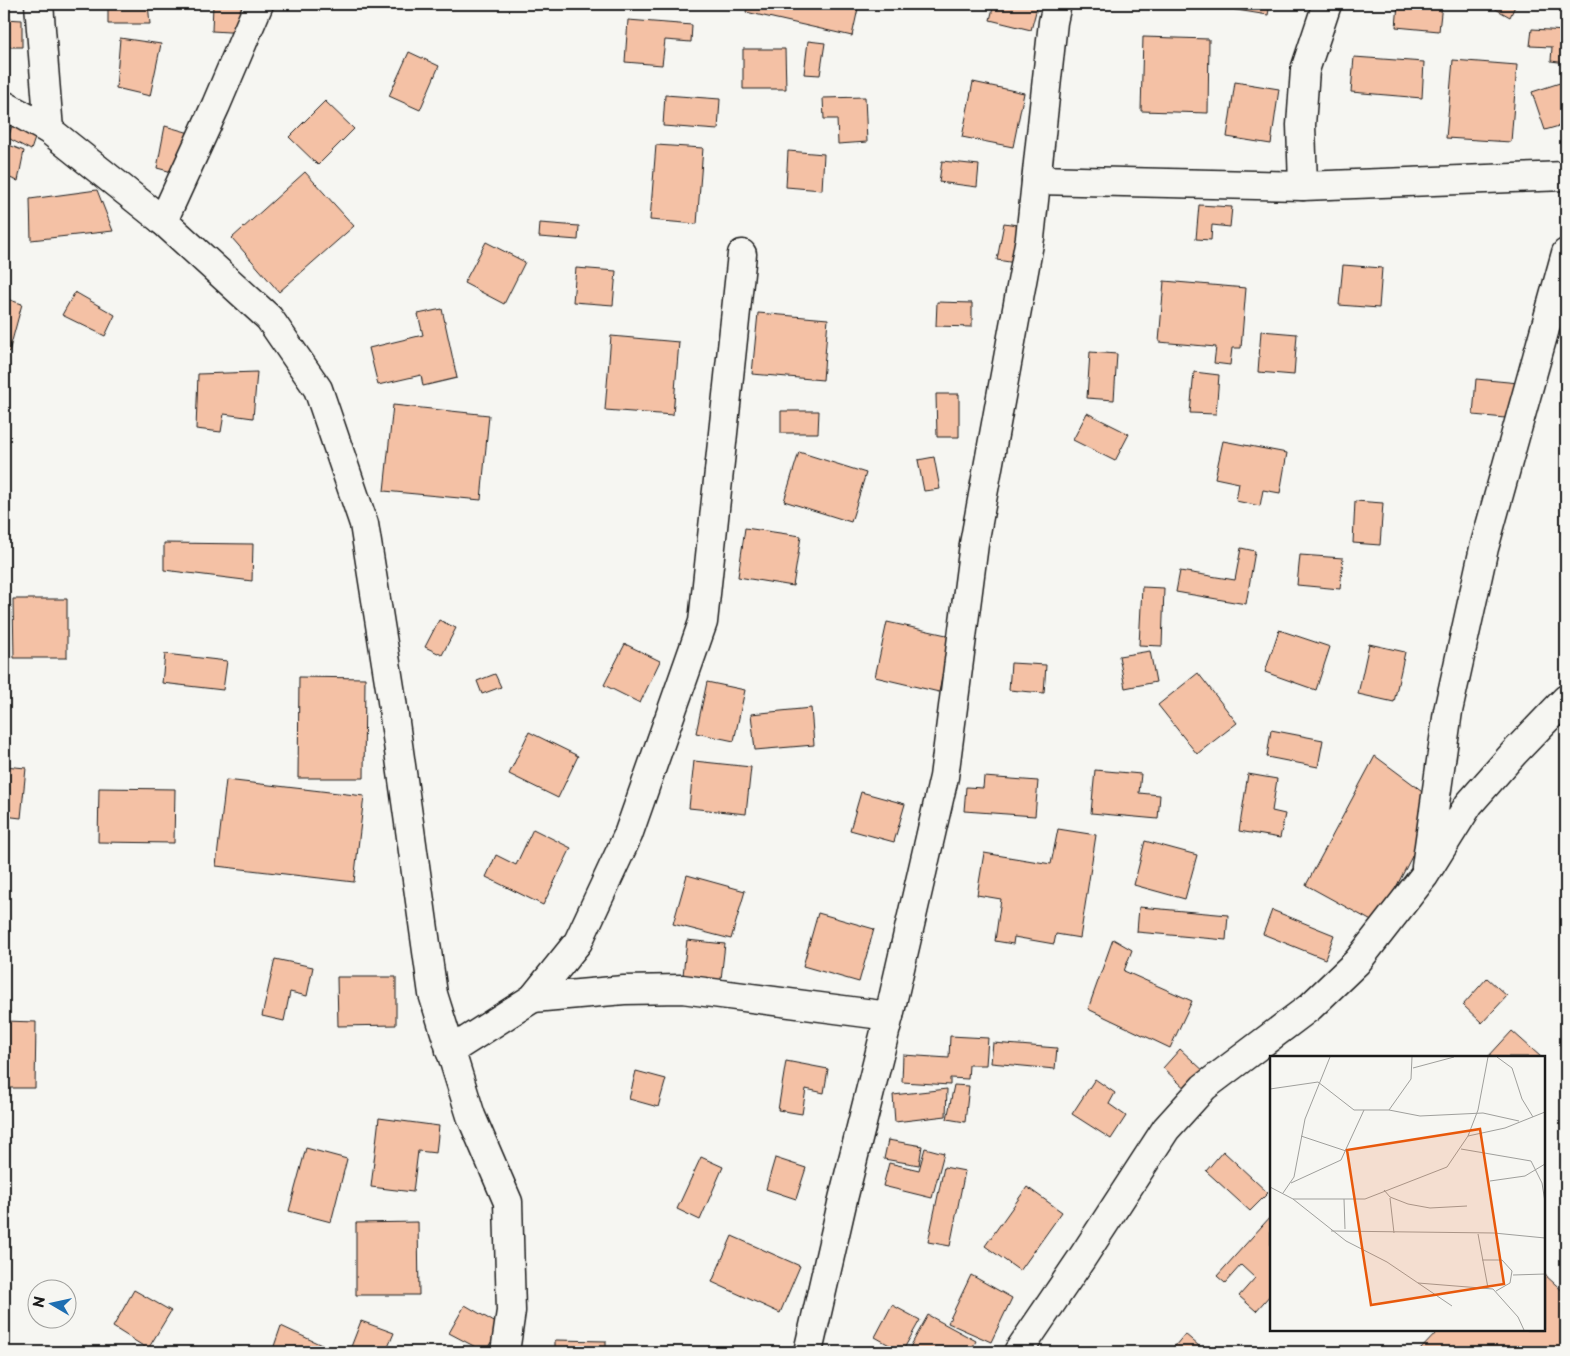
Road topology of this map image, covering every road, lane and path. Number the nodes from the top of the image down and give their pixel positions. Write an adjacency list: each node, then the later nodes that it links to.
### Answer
1 (39, 4): 6 (street)
2 (259, 4): 10 (street)
3 (1057, 4): 8 (street)
4 (1326, 4): 9 (street)
5 (4, 104): 6 (street)
6 (49, 130): 10 (street)
7 (1566, 176): 9 (street)
8 (1036, 180): 9 (street); 16 (street)
9 (1303, 186)
10 (163, 221): 17 (street)
11 (1566, 253): 14 (street)
12 (742, 254): 15 (street)
13 (1566, 699): 14 (street)
14 (1424, 876): 20 (street)
15 (533, 998): 16 (street); 17 (street)
16 (889, 1016): 19 (street)
17 (450, 1051): 18 (street)
18 (505, 1352)
19 (808, 1352)
20 (1018, 1352)

